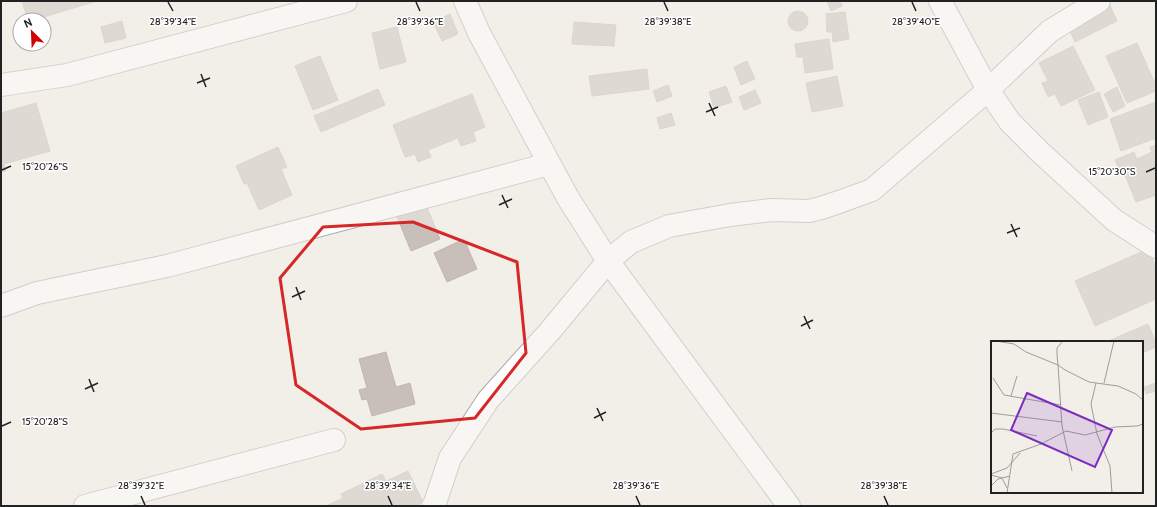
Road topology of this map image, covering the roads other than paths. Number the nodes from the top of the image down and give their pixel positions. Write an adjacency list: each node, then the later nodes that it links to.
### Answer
1 (346, 1): 5 (street)
2 (465, 1): 7 (street)
3 (940, 1): 6 (street)
4 (1099, 1): 6 (street)
5 (1, 85)
6 (988, 90): 8 (street); 9 (street)
7 (549, 164): 9 (street); 10 (street)
8 (1156, 247)
9 (608, 261): 13 (street); 14 (street)
10 (1, 306)
11 (334, 440): 12 (street)
12 (85, 506)
13 (433, 506)
14 (789, 506)

